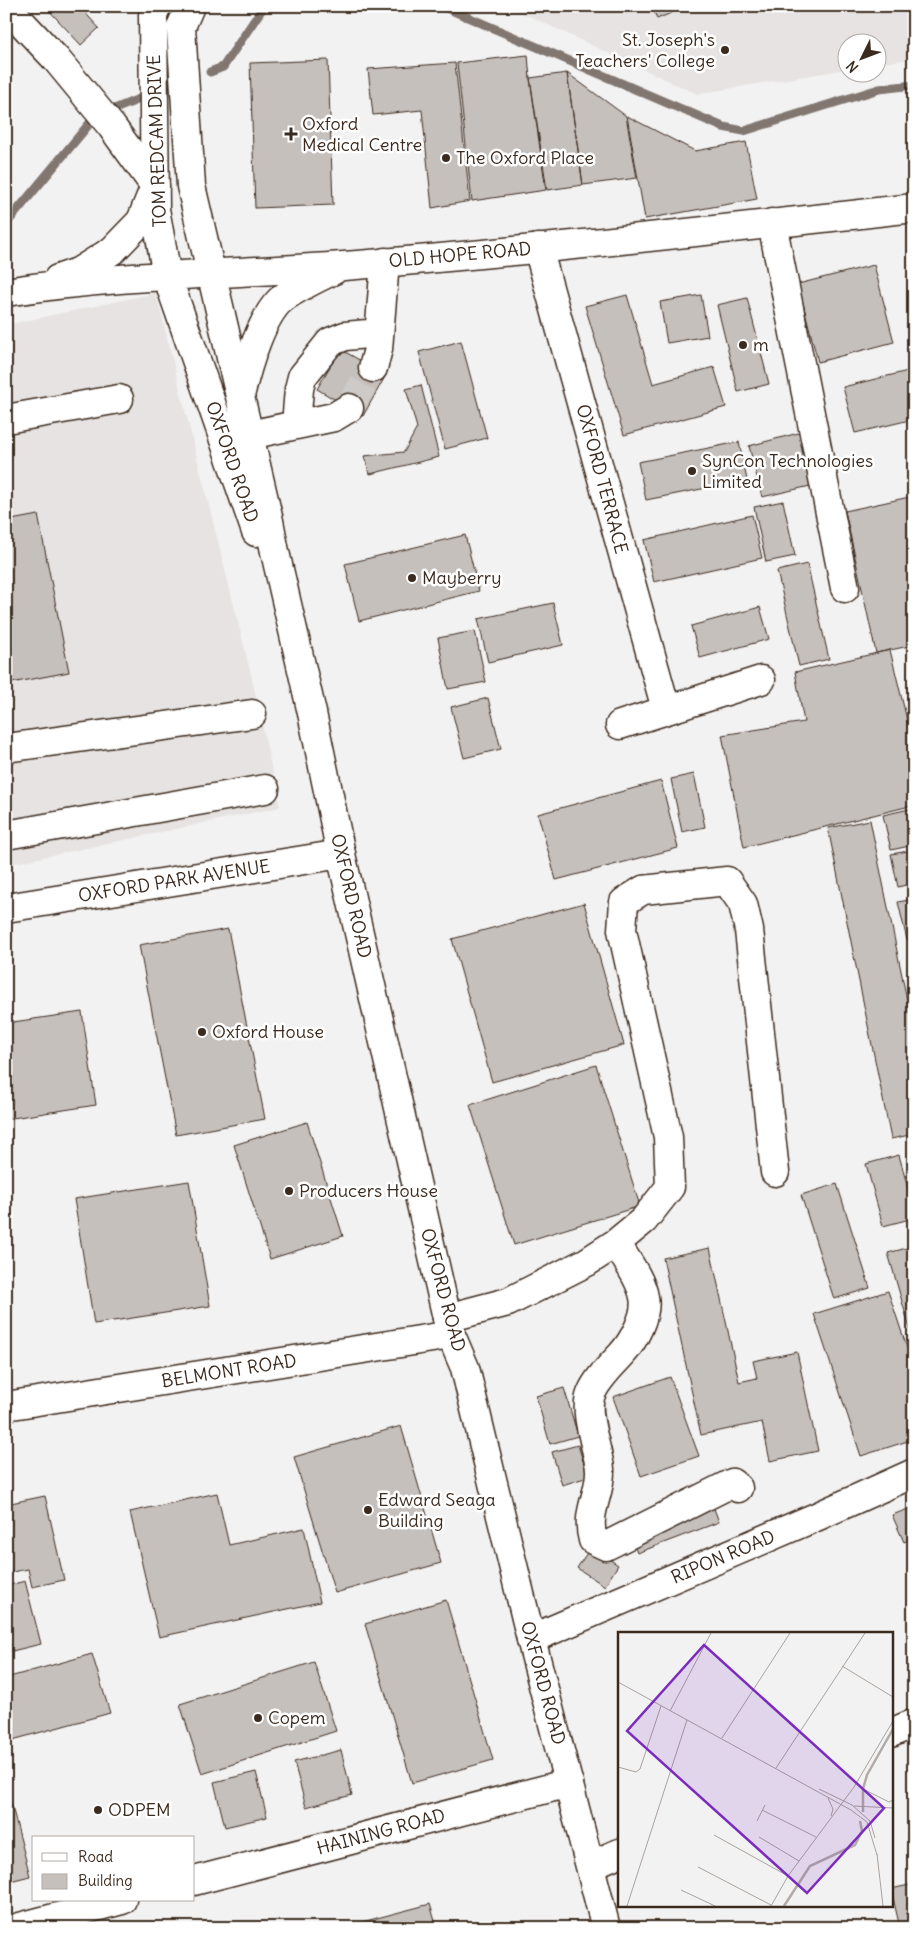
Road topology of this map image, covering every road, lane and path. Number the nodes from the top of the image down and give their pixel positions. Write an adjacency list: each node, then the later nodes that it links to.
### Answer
1 (6, 6): 4 (main road)
2 (157, 6): 4 (main road, TOM REDCAM DRIVE)
3 (190, 6): 10 (main road, TOM REDCAM DRIVE)
4 (154, 186): 11 (main road, TOM REDCAM DRIVE); 12 (main road)
5 (914, 208): 6 (main road, OLD HOPE ROAD)
6 (772, 224): 7 (main road, OLD HOPE ROAD); 22 (main road)
7 (538, 248): 8 (main road, OLD HOPE ROAD); 25 (main road, OXFORD TERRACE)
8 (385, 262): 9 (main road, OLD HOPE ROAD); 14 (main road)
9 (344, 266): 10 (main road, OLD HOPE ROAD); 16 (main road)
10 (211, 274): 11 (main road, OLD HOPE ROAD); 16 (main road, OXFORD ROAD)
11 (167, 276): 12 (main road, OLD HOPE ROAD); 23 (main road, OXFORD ROAD)
12 (38, 287): 13 (main road, OLD HOPE ROAD)
13 (6, 292)
14 (379, 333): 15 (main road); 20 (main road)
15 (373, 368)
16 (240, 396): 21 (main road, OXFORD ROAD)
17 (120, 399): 19 (main road)
18 (349, 408): 20 (main road)
19 (6, 419)
20 (296, 426): 21 (main road)
21 (249, 435): 23 (main road, OXFORD ROAD)
22 (845, 588)
23 (297, 649): 31 (main road, OXFORD ROAD)
24 (761, 680): 25 (main road)
25 (666, 709): 27 (main road)
26 (252, 714): 28 (main road)
27 (620, 726)
28 (6, 748)
29 (265, 788): 30 (main road)
30 (6, 835)
31 (342, 854): 32 (main road, OXFORD PARK AVENUE); 35 (main road, OXFORD ROAD)
32 (6, 908)
33 (775, 1172): 34 (main road, BELMONT ROAD)
34 (616, 1243): 35 (main road, BELMONT ROAD); 38 (main road)
35 (449, 1327): 36 (main road, BELMONT ROAD); 39 (main road, OXFORD ROAD)
36 (6, 1406)
37 (914, 1473): 39 (main road, RIPON ROAD)
38 (738, 1488)
39 (531, 1639): 42 (main road, OXFORD ROAD)
40 (914, 1723): 41 (main road)
41 (892, 1733)
42 (569, 1783): 44 (main road, OXFORD ROAD); 45 (main road, HAINING ROAD)
43 (618, 1853): 44 (main road)
44 (591, 1865): 48 (main road, OXFORD ROAD)
45 (195, 1881)
46 (114, 1902): 47 (main road)
47 (16, 1928)
48 (606, 1928)

